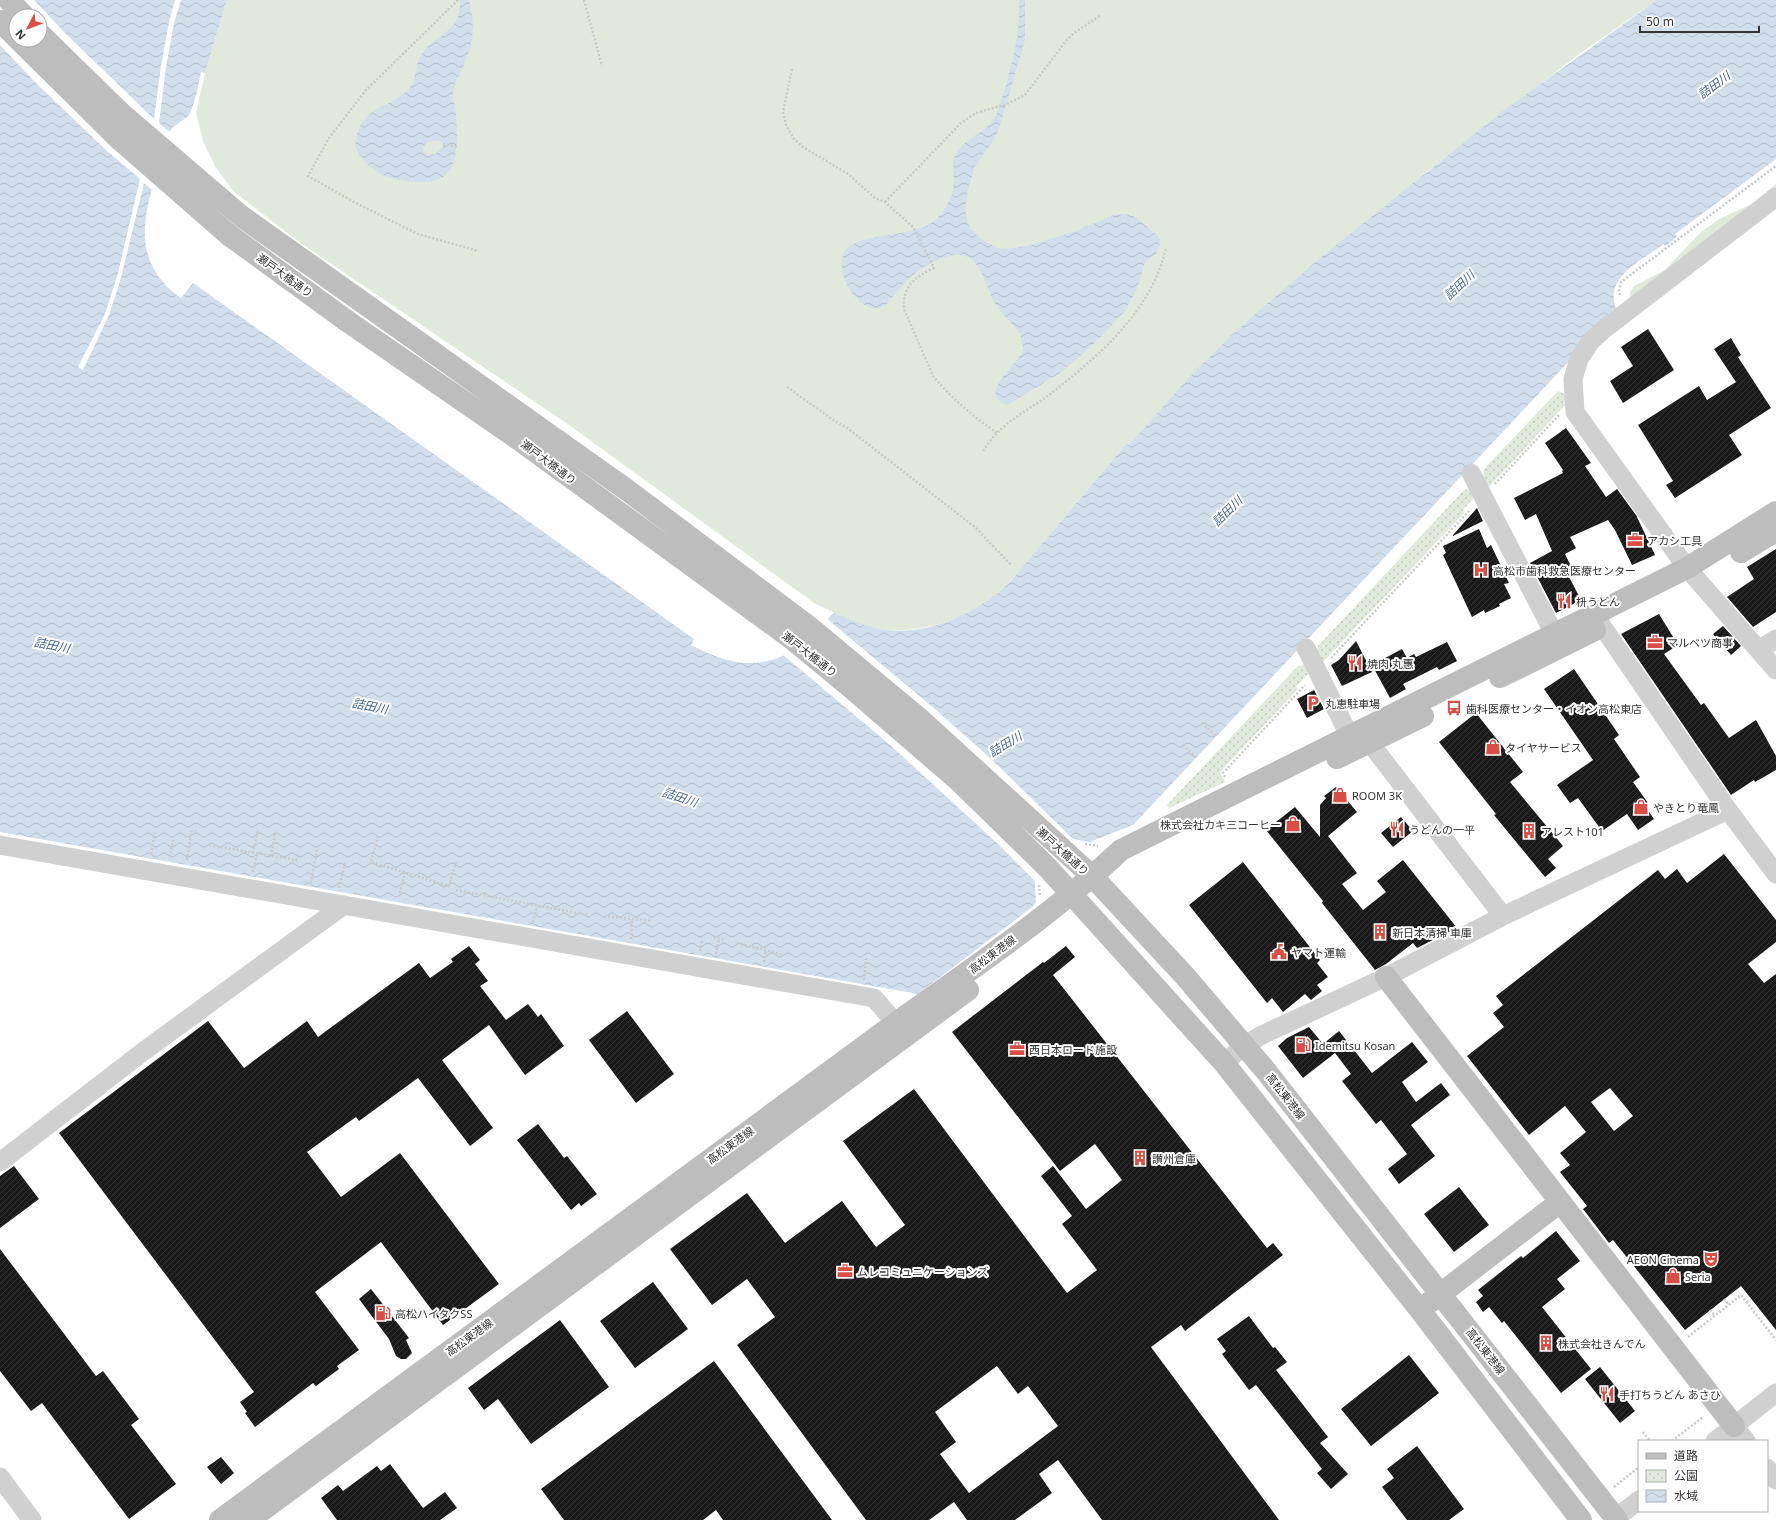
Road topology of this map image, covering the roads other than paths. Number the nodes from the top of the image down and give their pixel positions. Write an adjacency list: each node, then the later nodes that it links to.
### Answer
1 (9, 0): 2 (street)
2 (16, 8)
3 (0, 21): 4 (street)
4 (8, 29)
5 (48, 42): 22 (street, 瀬戸大橋通り)
6 (26, 48): 23 (street, 瀬戸大橋通り)
7 (1776, 197): 11 (street)
8 (1471, 473): 14 (street)
9 (1776, 512): 11 (street)
10 (1776, 530): 11 (street)
11 (1692, 573): 12 (street); 14 (street); 16 (street)
12 (1602, 626): 14 (street); 19 (street)
13 (1776, 639): 16 (street)
14 (1558, 640): 18 (street)
15 (1306, 648): 18 (street)
16 (1758, 650): 17 (street)
17 (1776, 670)
18 (1358, 742): 22 (street); 25 (street)
19 (1728, 810): 21 (street); 25 (street)
20 (0, 845): 24 (street)
21 (1776, 874)
22 (1092, 877): 23 (street, 高松東港線); 28 (street, 高松東港線)
23 (1073, 895): 27 (street, 高松東港線); 29 (street)
24 (341, 898): 27 (street); 30 (street)
25 (1503, 916): 26 (street)
26 (1386, 977): 28 (street); 31 (street)
27 (902, 1029): 43 (street, 高松東港線); 44 (street, 高松東港線)
28 (1245, 1045): 29 (street); 32 (street, 高松東港線)
29 (1224, 1064): 33 (street)
30 (0, 1162)
31 (1560, 1202): 32 (street); 35 (street)
32 (1441, 1293): 33 (street); 41 (street, 高松東港線)
33 (1420, 1310): 45 (street)
34 (1776, 1393): 35 (street)
35 (1740, 1434): 36 (street)
36 (1719, 1440)
37 (1768, 1469): 39 (street)
38 (0, 1478): 42 (street)
39 (1776, 1480)
40 (1638, 1501): 41 (street)
41 (1616, 1519)
42 (32, 1520)
43 (220, 1520)
44 (249, 1520)
45 (1581, 1520)

